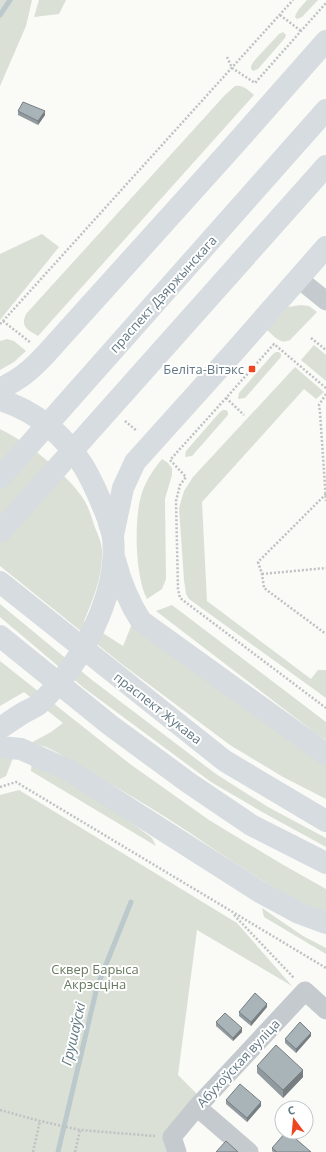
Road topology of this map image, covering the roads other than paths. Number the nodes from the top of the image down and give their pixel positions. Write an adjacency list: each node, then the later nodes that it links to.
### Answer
1 (326, 41): 7 (main road)
2 (326, 110): 9 (main road, праспект Дзяржынскага)
3 (326, 166): 10 (main road)
4 (326, 247): 5 (main road)
5 (299, 279): 6 (street); 11 (main road)
6 (326, 302)
7 (0, 389)
8 (0, 400): 11 (main road)
9 (0, 478)
10 (0, 532)
11 (113, 535): 12 (main road)
12 (114, 557): 15 (main road); 17 (main road)
13 (0, 582): 18 (main road, праспект Жукава)
14 (0, 636): 19 (main road)
15 (2, 727)
16 (0, 747): 20 (main road)
17 (326, 754)
18 (326, 821)
19 (326, 863)
20 (299, 913): 21 (main road); 22 (street)
21 (326, 923)
22 (326, 929)
23 (326, 1010): 24 (street, Абухоўская вуліца)
24 (197, 1107): 25 (street, Абухоўская вуліца); 26 (street)
25 (174, 1144)
26 (249, 1152)

